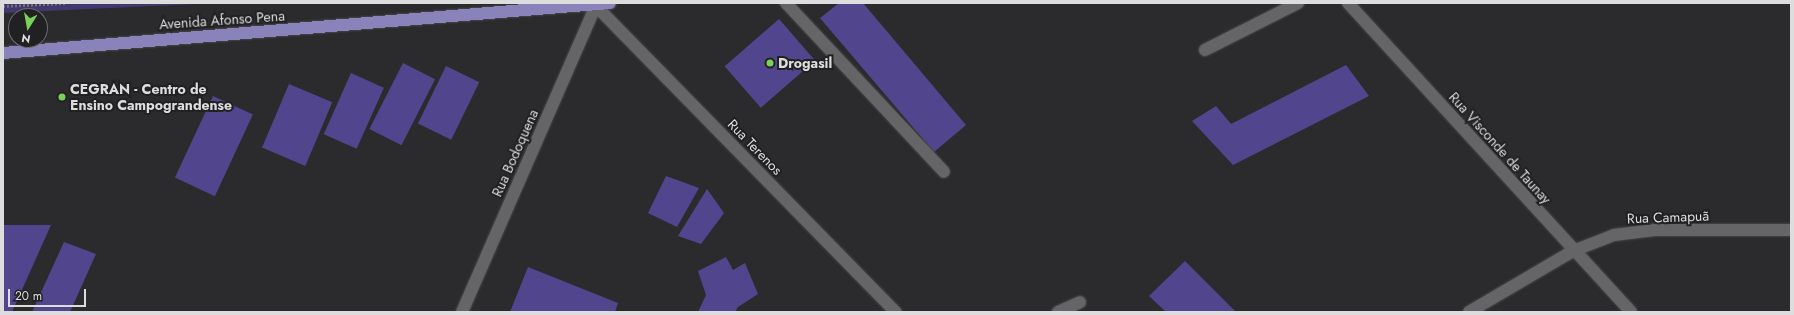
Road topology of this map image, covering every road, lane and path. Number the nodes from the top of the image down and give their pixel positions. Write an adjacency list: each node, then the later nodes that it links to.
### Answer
1 (66, 3): 7 (path)
2 (610, 3): 6 (main road, Avenida Afonso Pena)
3 (786, 3): 10 (street)
4 (1298, 3): 8 (street)
5 (1348, 3): 12 (street, Rua Visconde de Taunay)
6 (594, 5): 9 (main road, Avenida Afonso Pena); 14 (street, Rua Bodoquena); 15 (street, Rua Terenos)
7 (3, 6)
8 (1205, 50)
9 (3, 53)
10 (944, 172)
11 (1791, 230): 12 (street, Rua Camapuã)
12 (1574, 251): 17 (street, Rua Camapuã); 18 (street, Rua Visconde de Taunay)
13 (1080, 302): 16 (street)
14 (462, 312)
15 (896, 312)
16 (1058, 312)
17 (1469, 312)
18 (1631, 312)

